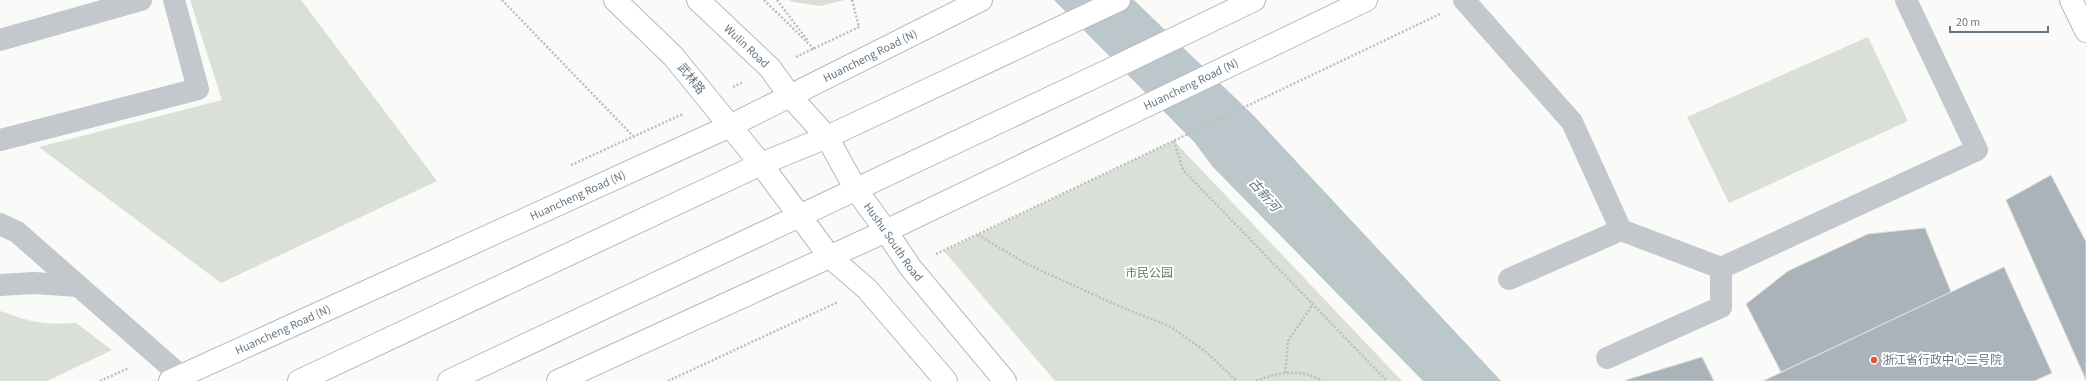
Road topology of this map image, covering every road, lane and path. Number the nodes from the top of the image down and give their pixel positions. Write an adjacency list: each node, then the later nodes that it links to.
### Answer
1 (141, 0): 19 (lane)
2 (174, 0): 28 (lane)
3 (502, 0): 25 (path)
4 (615, 0): 23 (main road, 武林路)
5 (698, 0): 21 (main road, Wulin Road)
6 (764, 0): 20 (path)
7 (777, 0): 20 (path)
8 (852, 0): 17 (path)
9 (981, 0): 22 (main road, Huancheng Road (N))
10 (1119, 0): 26 (main road)
11 (1254, 0): 32 (main road)
12 (1366, 0): 36 (main road, Huancheng Road (N))
13 (1906, 0): 39 (lane)
14 (2071, 0): 18 (main road)
15 (1465, 1): 27 (path); 35 (lane)
16 (866, 24): 17 (path)
17 (859, 27): 20 (path)
18 (2086, 30)
19 (0, 40)
20 (814, 49): 21 (path)
21 (770, 68): 22 (main road, Wulin Road); 23 (path)
22 (790, 96): 24 (main road, Huancheng Road (N)); 26 (main road, Hushu South Road)
23 (709, 100): 24 (main road, 武林路); 25 (path)
24 (730, 126): 30 (main road, 武林路); 47 (main road, Huancheng Road (N))
25 (633, 136): 31 (path)
26 (827, 137): 30 (main road); 32 (main road, Hushu South Road)
27 (1181, 138)
28 (0, 140)
29 (1174, 141): 43 (path)
30 (761, 164): 33 (main road); 49 (main road)
31 (568, 166)
32 (855, 188): 33 (main road); 36 (main road, Hushu South Road)
33 (799, 217): 38 (main road); 50 (main road)
34 (0, 224): 42 (lane)
35 (1621, 230): 39 (lane); 40 (lane)
36 (886, 231): 38 (main road, Huancheng Road (N)); 53 (main road, Hushu South Road)
37 (978, 235): 54 (path)
38 (830, 257): 51 (main road, Huancheng Road (N)); 52 (main road)
39 (1721, 268): 45 (lane)
40 (1508, 279)
41 (0, 285): 42 (lane)
42 (78, 286): 44 (lane)
43 (1313, 304): 46 (path); 57 (path)
44 (157, 355): 47 (lane); 48 (path)
45 (1607, 358)
46 (1285, 373): 55 (path); 56 (path)
47 (175, 378)
48 (100, 381)
49 (299, 381)
50 (449, 381)
51 (558, 381)
52 (946, 381)
53 (1005, 381)
54 (1237, 381)
55 (1256, 381)
56 (1322, 381)
57 (1387, 381)

